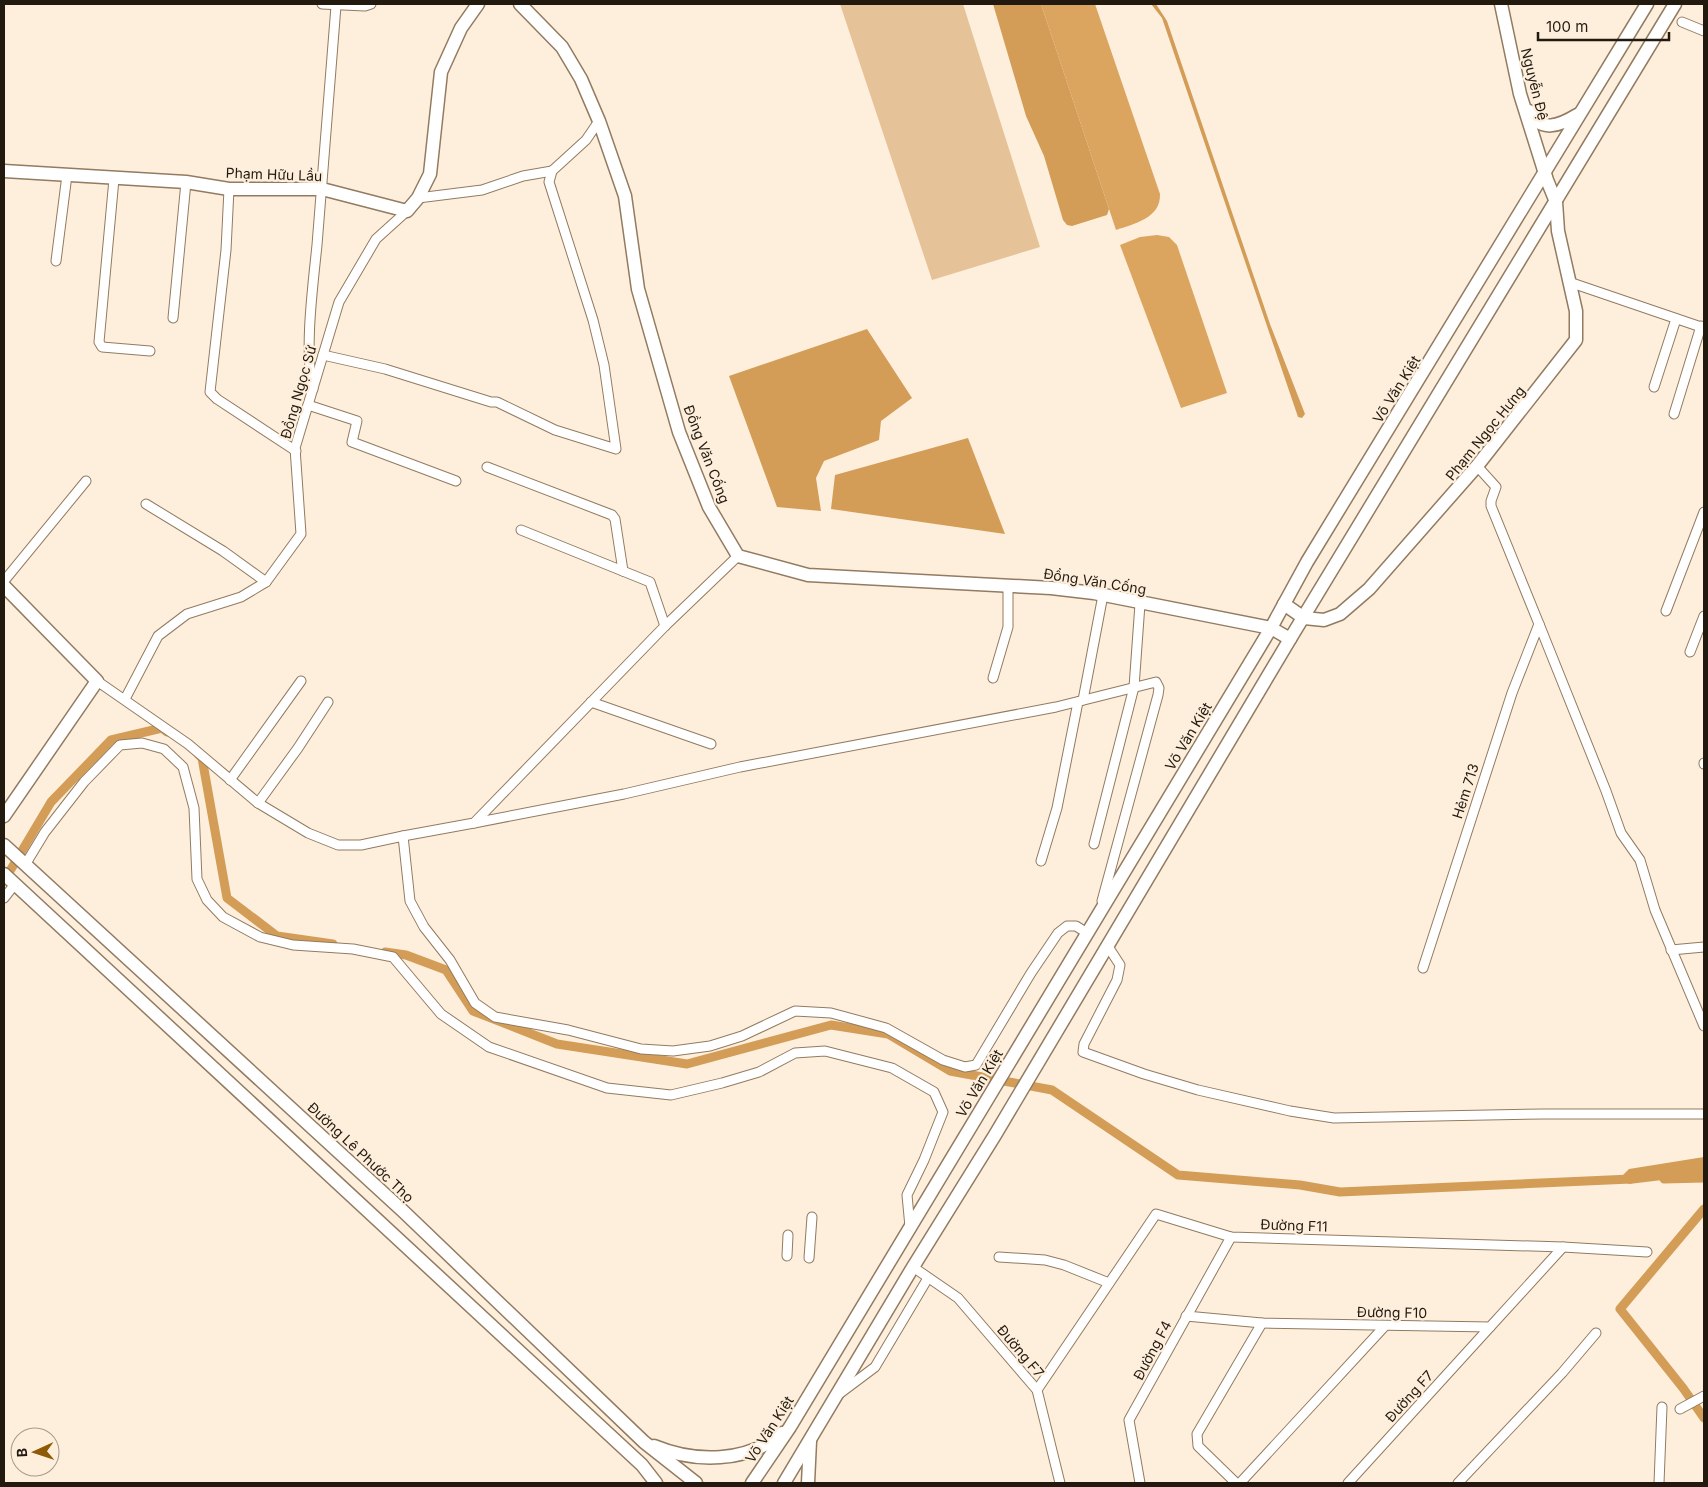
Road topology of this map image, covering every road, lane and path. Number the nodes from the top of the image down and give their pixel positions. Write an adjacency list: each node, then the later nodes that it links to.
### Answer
1 (322, 4): 8 (street)
2 (478, 4): 22 (street)
3 (520, 4): 13 (street, Đồng Văn Cống)
4 (1501, 4): 11 (street, Nguyễn Đệ)
5 (1647, 4): 12 (street, Võ Văn Kiệt)
6 (1675, 4): 23 (street)
7 (368, 5): 8 (street)
8 (336, 6): 20 (street)
9 (1682, 22): 10 (street)
10 (1704, 31)
11 (1520, 94): 12 (street); 15 (street, Nguyễn Đệ)
12 (1579, 114): 15 (street, Võ Văn Kiệt)
13 (599, 121): 16 (street); 44 (street, Đồng Văn Cống)
14 (4, 170): 17 (street, Phạm Hữu Lầu)
15 (1545, 170): 23 (street, Nguyễn Đệ); 52 (street, Võ Văn Kiệt)
16 (552, 171): 22 (street); 31 (street)
17 (67, 176): 18 (street, Phạm Hữu Lầu); 25 (street)
18 (114, 179): 19 (street, Phạm Hữu Lầu); 30 (street)
19 (186, 182): 21 (street, Phạm Hữu Lầu); 27 (street)
20 (322, 189): 21 (street, Phạm Hữu Lầu); 24 (street, Phạm Hữu Lầu); 33 (street)
21 (228, 190): 36 (street)
22 (418, 198): 24 (street)
23 (1556, 202): 26 (street, Phạm Ngọc Hưng); 55 (street)
24 (407, 210): 31 (street, Đồng Ngọc Sứ)
25 (56, 261)
26 (1570, 282): 28 (street); 37 (street, Phạm Ngọc Hưng)
27 (173, 318)
28 (1676, 318): 29 (street); 32 (street)
29 (1702, 327): 35 (street)
30 (150, 351)
31 (323, 355): 33 (street, Đồng Ngọc Sứ)
32 (1654, 387)
33 (313, 390): 34 (street, Đồng Ngọc Sứ)
34 (308, 405): 36 (street, Đồng Ngọc Sứ); 40 (street)
35 (1674, 414)
36 (296, 451): 47 (street, Đồng Ngọc Sứ)
37 (1477, 466): 55 (street, Phạm Ngọc Hưng); 56 (street)
38 (487, 467): 45 (street)
39 (86, 482): 46 (street)
40 (456, 482)
41 (146, 504): 47 (street)
42 (1704, 512): 53 (street)
43 (521, 530): 45 (street)
44 (738, 556): 49 (street, Đồng Văn Cống); 57 (street)
45 (623, 570): 57 (street)
46 (4, 581)
47 (266, 582): 65 (street, Đồng Ngọc Sứ)
48 (4, 586): 62 (street)
49 (1008, 586): 50 (street, Đồng Văn Cống); 61 (street)
50 (1103, 595): 51 (street, Đồng Văn Cống); 66 (street)
51 (1140, 604): 58 (street, Đồng Văn Cống); 64 (street)
52 (1284, 604): 55 (street); 58 (street, Võ Văn Kiệt)
53 (1666, 611)
54 (1704, 616): 60 (street)
55 (1304, 618): 59 (street)
56 (1538, 624): 85 (street); 86 (street, Hẻm 713)
57 (665, 626): 68 (street)
58 (1270, 628): 59 (street, Đồng Văn Cống); 81 (street, Võ Văn Kiệt)
59 (1290, 639): 83 (street)
60 (1690, 652)
61 (993, 678)
62 (97, 680): 65 (street); 72 (street)
63 (301, 682): 70 (street)
64 (1134, 687): 66 (street); 75 (street); 81 (street)
65 (125, 699): 70 (street)
66 (1081, 701): 73 (street); 77 (street)
67 (328, 702): 71 (street)
68 (591, 702): 69 (street); 73 (street)
69 (711, 744)
70 (230, 780): 71 (street)
71 (258, 803): 74 (street)
72 (4, 816)
73 (474, 823): 74 (street)
74 (403, 836): 82 (street)
75 (1094, 844)
76 (8, 849): 78 (street, Đường Lê Phước Thọ)
77 (1041, 861)
78 (24, 864): 90 (street); 113 (street, Đường Lê Phước Thọ)
79 (10, 880): 80 (street); 114 (street)
80 (4, 898)
81 (1100, 912): 82 (street, Võ Văn Kiệt)
82 (1087, 933): 90 (street, Võ Văn Kiệt)
83 (1107, 945): 88 (street); 98 (street)
84 (1704, 947): 85 (street)
85 (1671, 950): 87 (street)
86 (1423, 968)
87 (1704, 1026)
88 (1704, 1114)
89 (812, 1217): 97 (street)
90 (910, 1227): 111 (street, Võ Văn Kiệt)
91 (788, 1235): 95 (street)
92 (1230, 1237): 93 (street, Đường F11); 100 (street, Đường F11); 101 (street, Đường F4)
93 (1563, 1247): 94 (street, Đường F11); 104 (street)
94 (1646, 1252)
95 (787, 1256)
96 (998, 1257): 100 (street)
97 (809, 1258)
98 (912, 1267): 99 (street, Đường F7); 108 (street)
99 (928, 1278): 106 (street, Đường F7); 108 (street)
100 (1109, 1283): 106 (street, Đường F11)
101 (1186, 1316): 102 (street, Đường F10); 122 (street, Đường F4)
102 (1262, 1323): 103 (street, Đường F10); 123 (street)
103 (1384, 1327): 104 (street, Đường F10); 123 (street)
104 (1490, 1327): 124 (street, Đường F7)
105 (1596, 1333): 125 (street)
106 (1037, 1390): 121 (street, Đường F7)
107 (1704, 1396): 110 (street)
108 (835, 1398): 112 (street)
109 (1662, 1407): 126 (street)
110 (1680, 1408)
111 (790, 1427): 113 (street); 118 (street, Võ Văn Kiệt)
112 (810, 1439): 119 (street); 120 (street)
113 (644, 1442): 117 (street, Đường Lê Phước Thọ)
114 (642, 1465): 115 (street); 116 (street)
115 (649, 1483)
116 (656, 1483)
117 (696, 1483)
118 (752, 1483)
119 (784, 1483)
120 (808, 1483)
121 (1060, 1483)
122 (1140, 1483)
123 (1238, 1483)
124 (1348, 1483)
125 (1458, 1483)
126 (1658, 1483)

